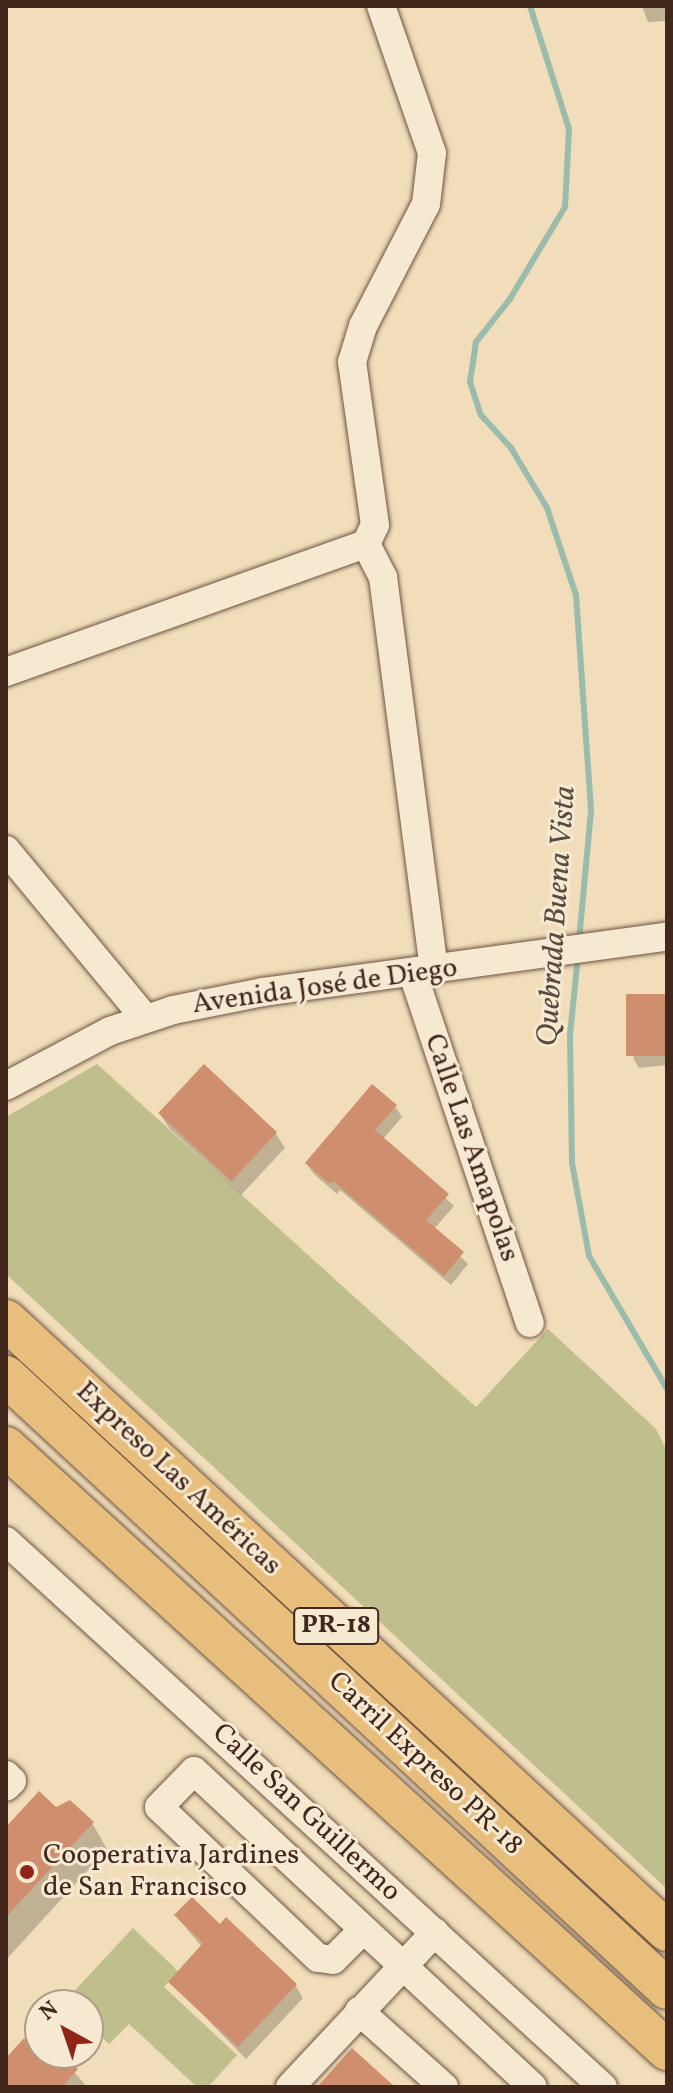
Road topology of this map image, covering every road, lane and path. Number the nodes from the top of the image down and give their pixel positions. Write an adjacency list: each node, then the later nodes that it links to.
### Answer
1 (381, 6): 2 (street)
2 (366, 544): 3 (street); 8 (street, Calle Las Amapolas)
3 (6, 672)
4 (6, 850): 9 (street)
5 (667, 937): 7 (street, Avenida José de Diego)
6 (667, 946): 7 (street, Avenida José de Diego)
7 (612, 947): 8 (street, Avenida José de Diego)
8 (424, 973): 9 (street, Avenida José de Diego); 12 (street, Calle Las Amapolas)
9 (146, 1019): 10 (street, Avenida José de Diego)
10 (6, 1086)
11 (6, 1320): 21 (highway, Expreso Las Américas / PR-18)
12 (530, 1323)
13 (6, 1376): 24 (highway, Carril Expreso PR-18)
14 (6, 1447): 26 (highway)
15 (6, 1541): 16 (street, Calle San Guillermo)
16 (226, 1738): 17 (street); 22 (street, Calle San Guillermo)
17 (194, 1771): 20 (street); 20 (street)
18 (6, 1775): 19 (street)
19 (6, 1787)
20 (363, 1930): 23 (street)
21 (667, 1931)
22 (435, 1932): 23 (street); 30 (street, Calle San Guillermo)
23 (400, 1967): 25 (street); 29 (street)
24 (667, 1989)
25 (359, 2011): 27 (street); 28 (street)
26 (667, 2050)
27 (290, 2087)
28 (444, 2087)
29 (533, 2087)
30 (603, 2087)

